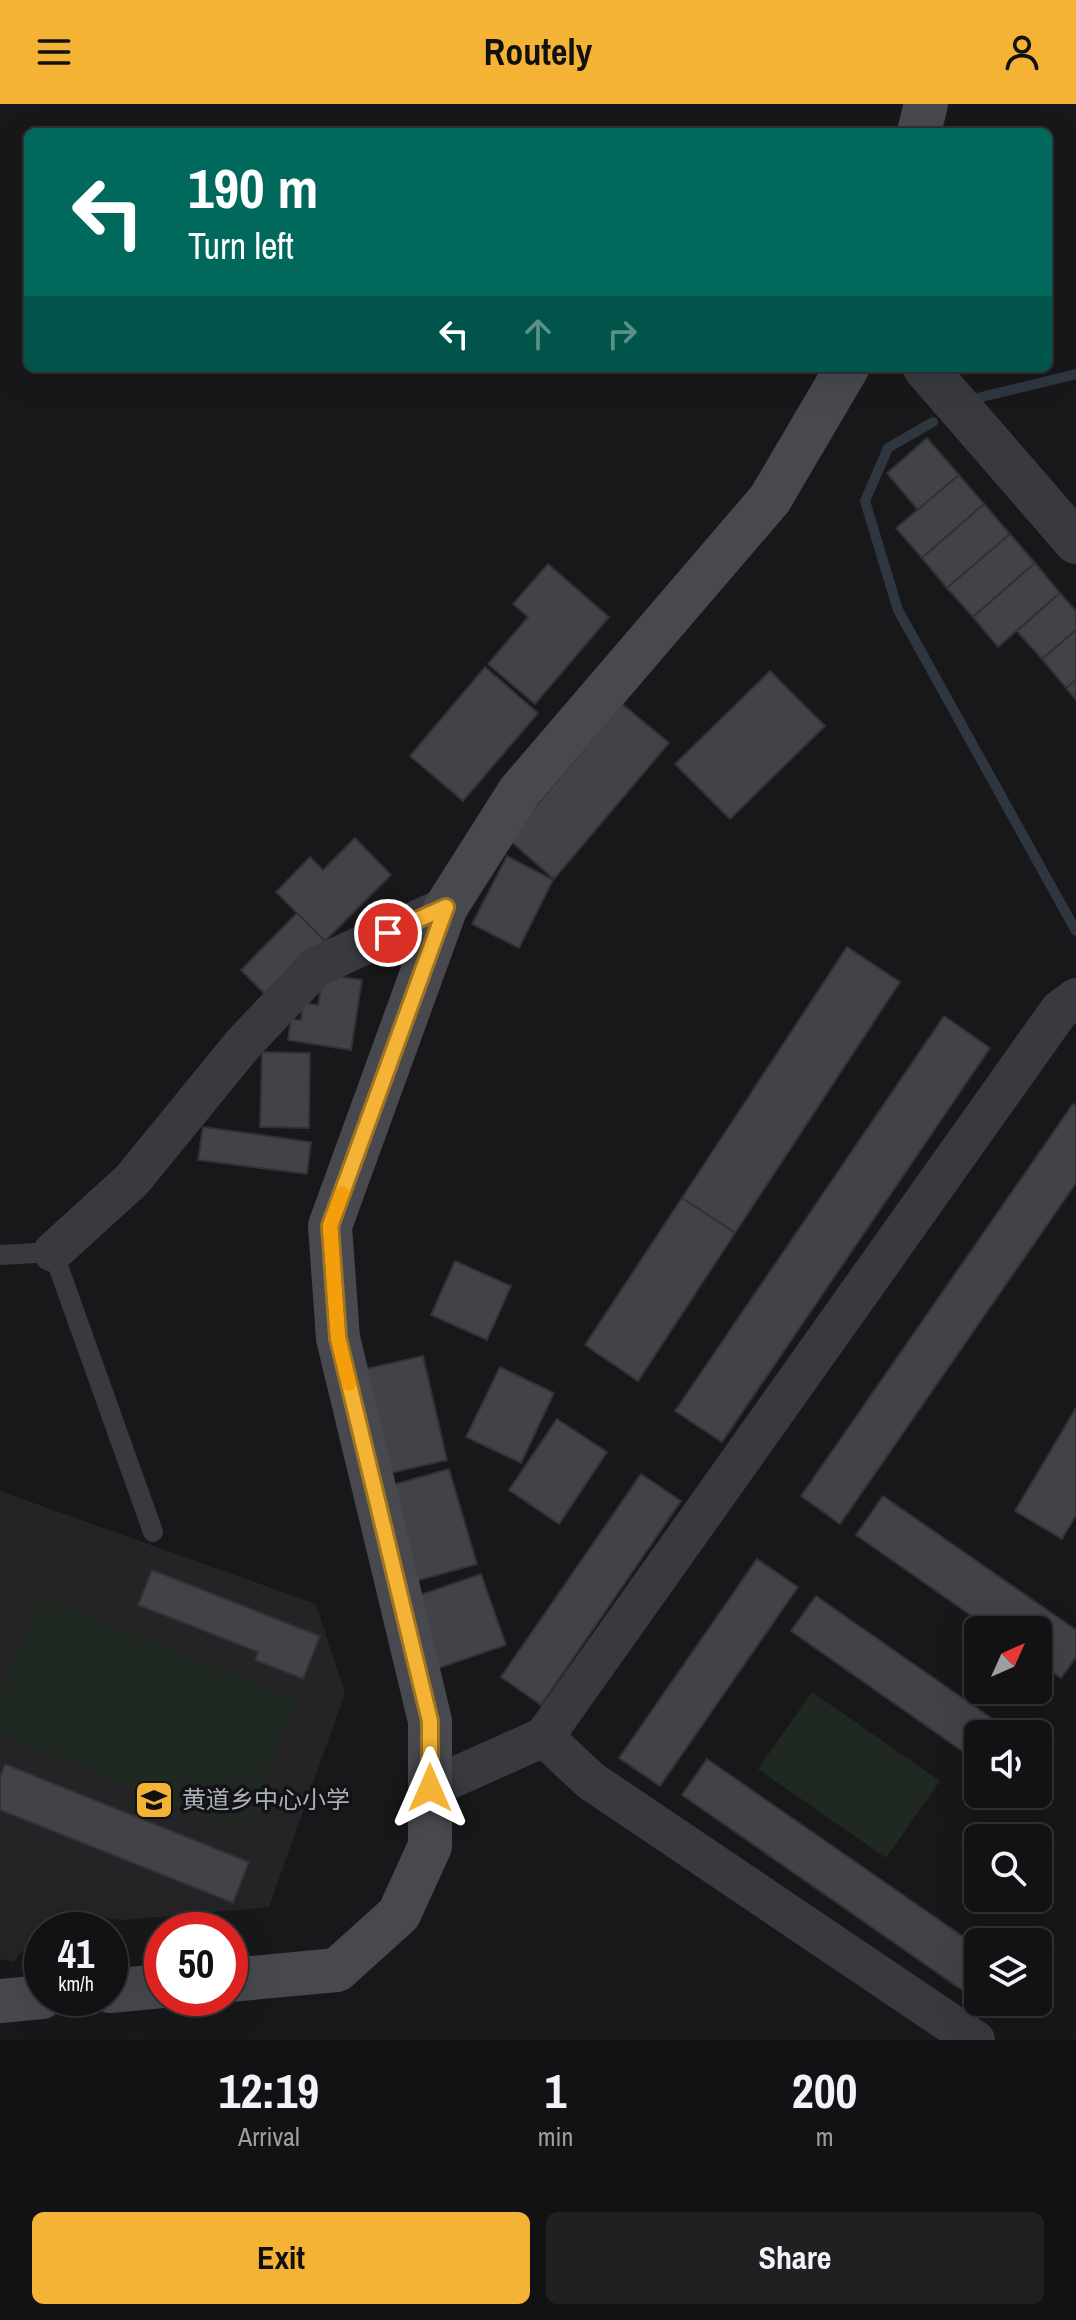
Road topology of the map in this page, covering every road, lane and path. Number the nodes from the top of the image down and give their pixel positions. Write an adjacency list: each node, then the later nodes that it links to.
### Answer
1 (926, 104): 2 (main road)
2 (920, 128)
3 (845, 372): 6 (main road)
4 (928, 372): 5 (street)
5 (1076, 542)
6 (446, 907): 8 (street); 12 (main road)
7 (1068, 1005): 11 (street)
8 (53, 1252): 9 (lane); 10 (lane)
9 (0, 1255)
10 (153, 1532)
11 (544, 1737): 12 (street); 16 (street)
12 (430, 1788): 13 (main road)
13 (248, 1978)
14 (24, 1999): 15 (main road)
15 (0, 2001)
16 (975, 2040)

